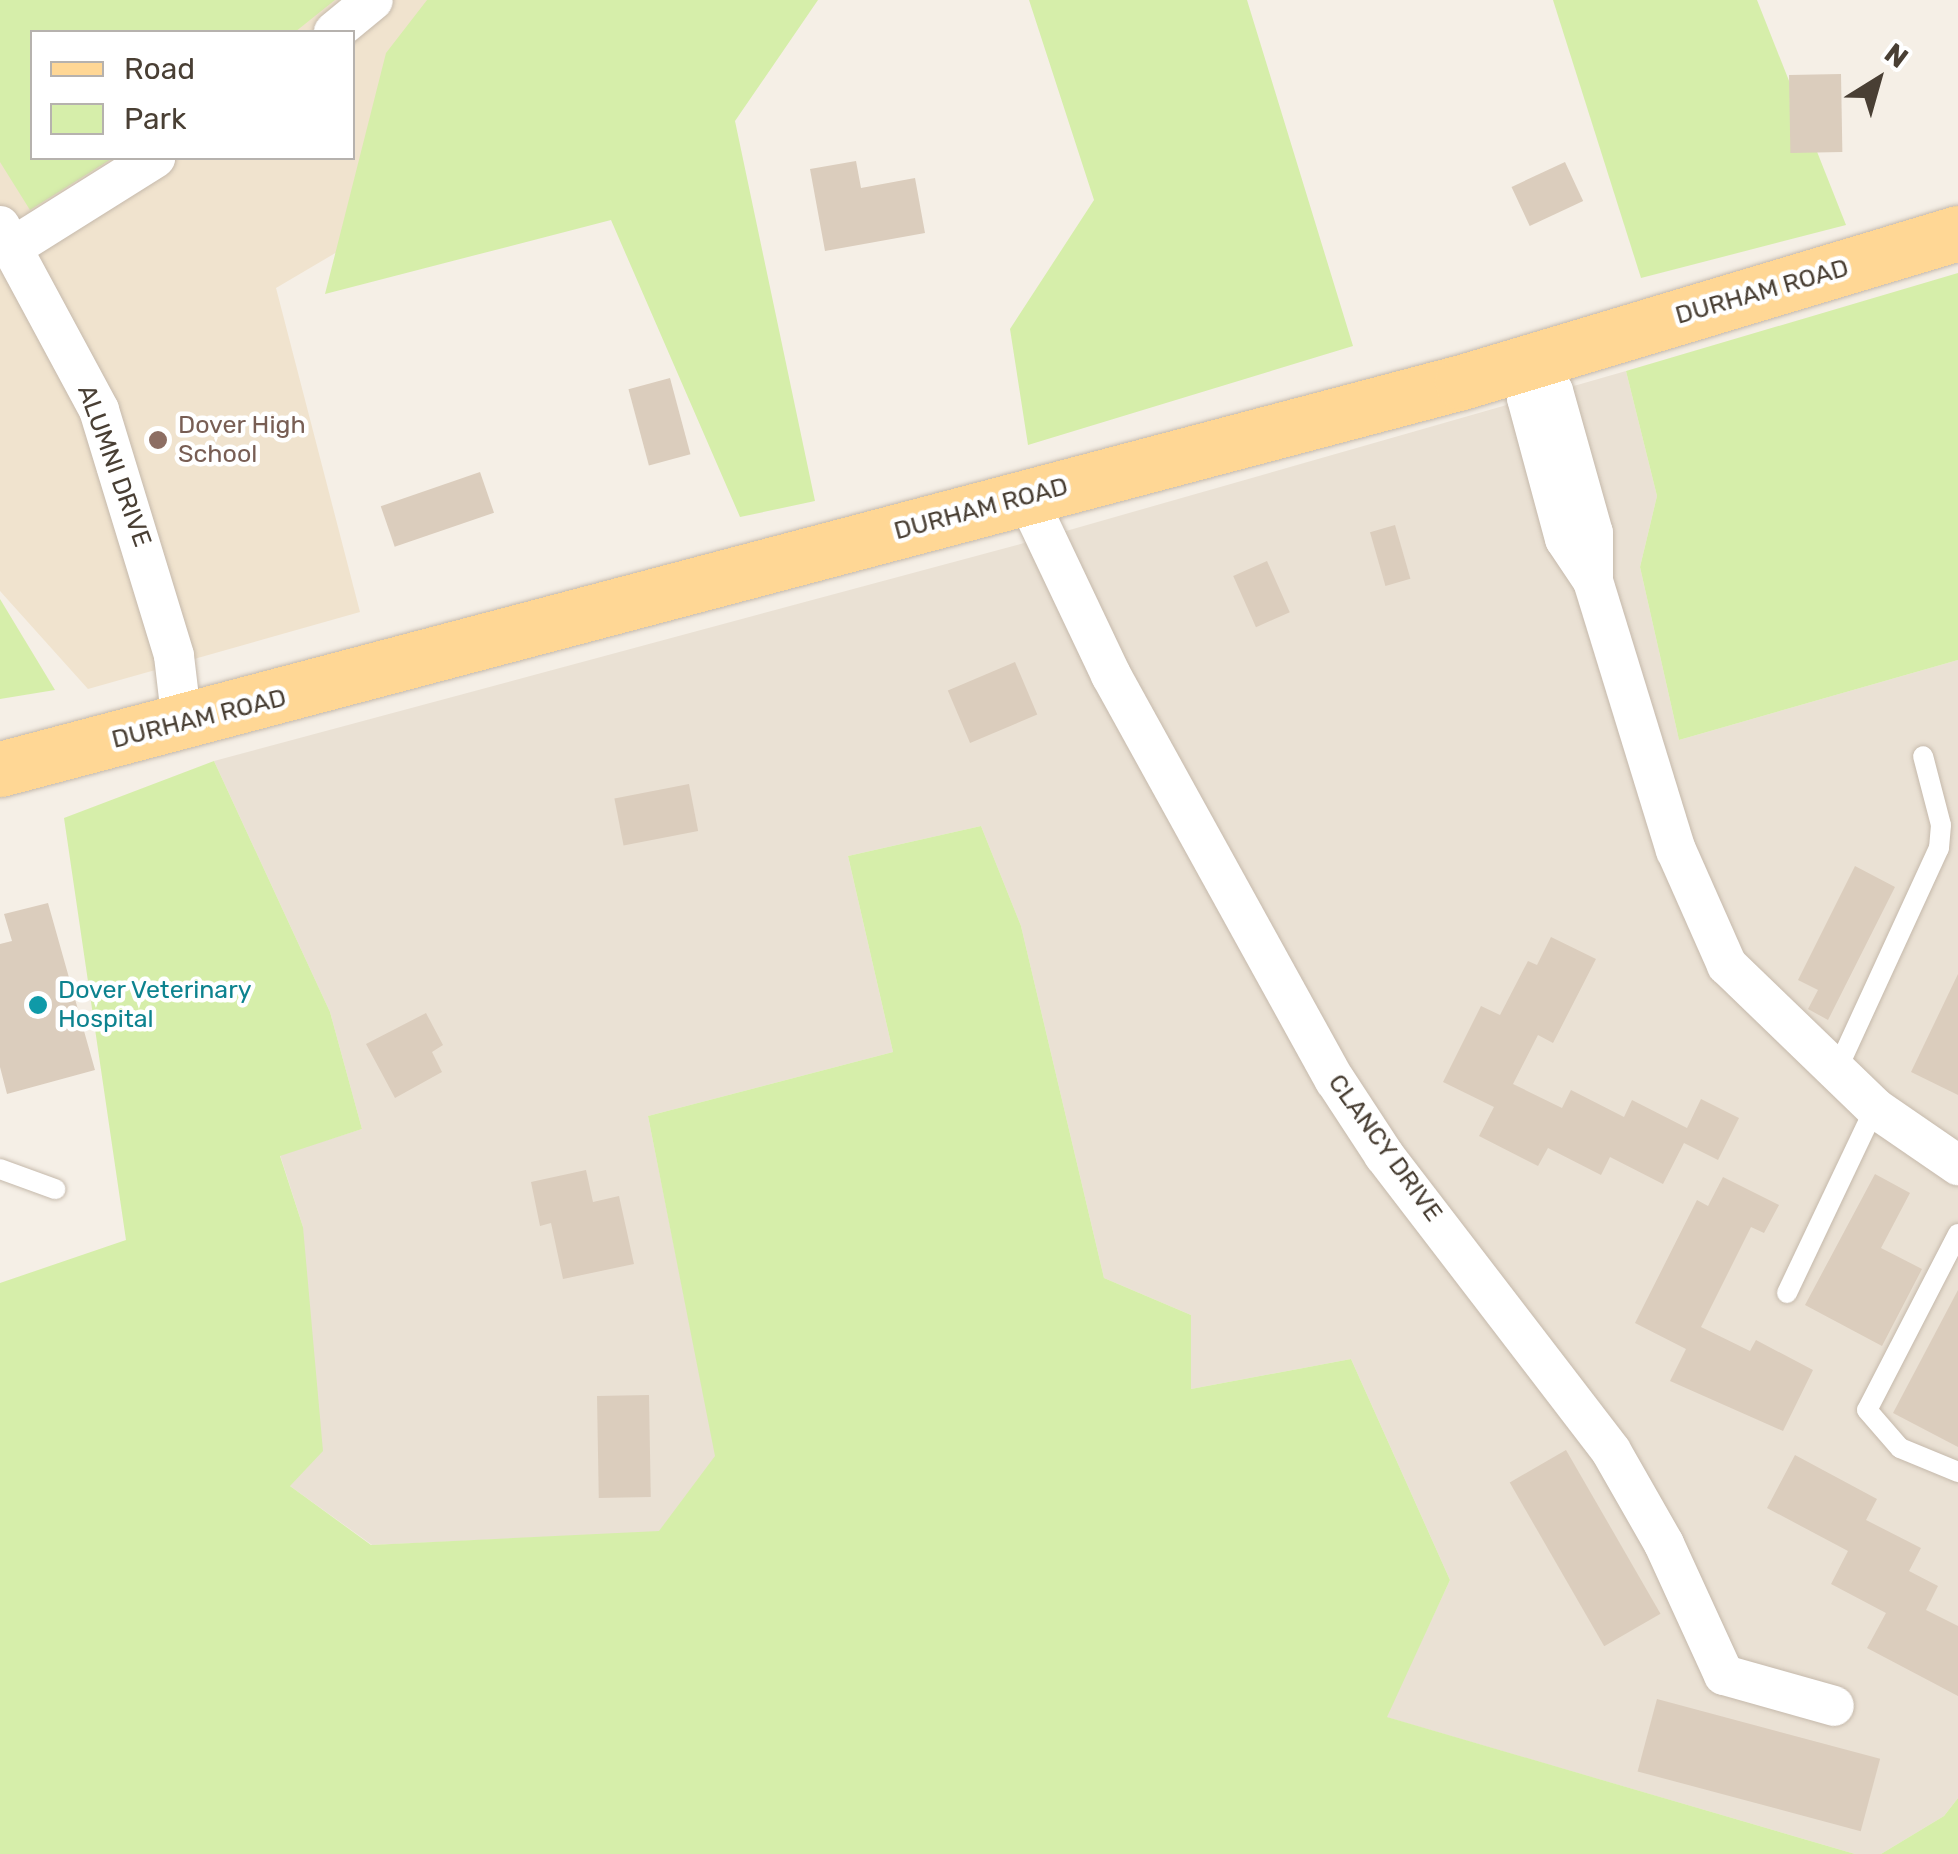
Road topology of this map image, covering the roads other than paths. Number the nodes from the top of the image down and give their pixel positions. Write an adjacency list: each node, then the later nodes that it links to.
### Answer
1 (373, 0): 2 (street)
2 (336, 30)
3 (151, 160): 5 (street)
4 (1958, 233): 6 (main road, DURHAM ROAD)
5 (6, 237): 8 (street, ALUMNI DRIVE)
6 (1536, 360): 7 (main road, DURHAM ROAD); 11 (street)
7 (1027, 498): 8 (main road, DURHAM ROAD); 19 (street, CLANCY DRIVE)
8 (182, 723): 10 (main road, DURHAM ROAD)
9 (1924, 756): 11 (lane)
10 (0, 770)
11 (1835, 1074): 12 (street)
12 (1875, 1108): 13 (street); 17 (lane)
13 (1958, 1165)
14 (0, 1169): 15 (lane)
15 (55, 1189)
16 (1958, 1234): 18 (lane)
17 (1788, 1293)
18 (1958, 1472)
19 (1834, 1706)

